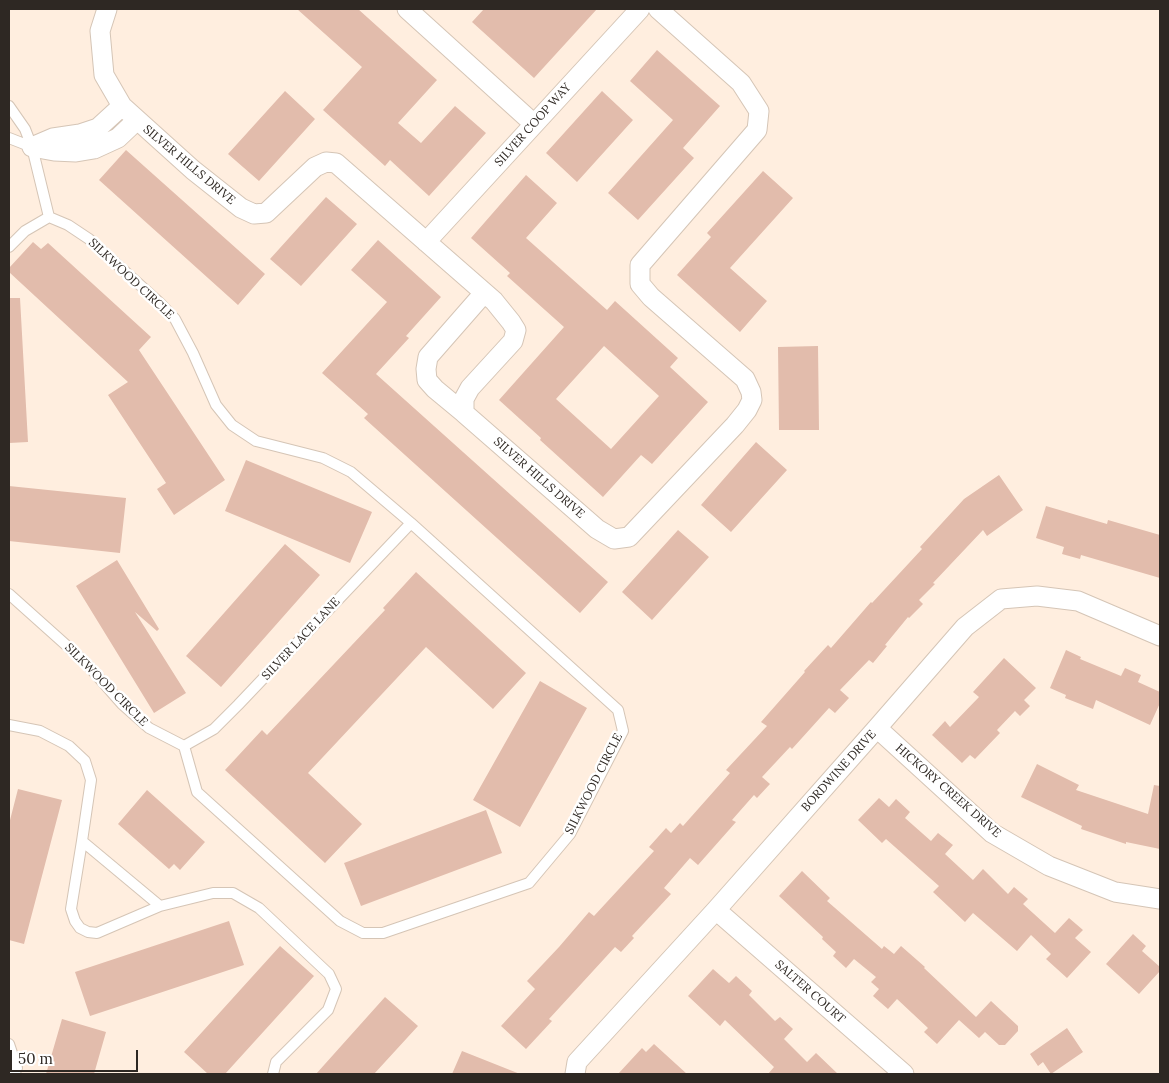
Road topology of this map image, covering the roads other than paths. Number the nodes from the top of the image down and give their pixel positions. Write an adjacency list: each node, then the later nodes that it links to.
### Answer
1 (107, 9): 6 (street, SILVER HILLS DRIVE)
2 (406, 9): 8 (street)
3 (640, 9): 8 (street, SILVER COOP WAY)
4 (658, 9): 15 (street, SILVER HILLS DRIVE)
5 (9, 106): 10 (lane)
6 (122, 106): 7 (street, SILVER HILLS DRIVE); 10 (street)
7 (137, 120): 10 (street); 12 (street, SILVER HILLS DRIVE)
8 (534, 124): 12 (street, SILVER COOP WAY)
9 (9, 138): 10 (lane)
10 (32, 147): 11 (lane)
11 (49, 217): 13 (lane); 16 (lane, SILKWOOD CIRCLE)
12 (426, 242): 14 (street, SILVER HILLS DRIVE)
13 (9, 247)
14 (484, 292): 15 (street, SILVER HILLS DRIVE); 15 (street)
15 (464, 413)
16 (411, 523): 21 (lane, SILVER LACE LANE); 21 (lane, SILKWOOD CIRCLE)
17 (9, 594): 21 (lane, SILKWOOD CIRCLE)
18 (1160, 636): 20 (street, BORDWINE DRIVE)
19 (9, 725): 22 (lane)
20 (878, 728): 23 (street, HICKORY CREEK DRIVE); 25 (street, BORDWINE DRIVE)
21 (184, 746)
22 (82, 841): 24 (lane); 24 (lane)
23 (1160, 899)
24 (160, 906): 28 (lane)
25 (716, 910): 29 (street, BORDWINE DRIVE); 30 (street, SALTER COURT)
26 (9, 1044): 27 (lane)
27 (14, 1074)
28 (273, 1074)
29 (575, 1074)
30 (904, 1074)

